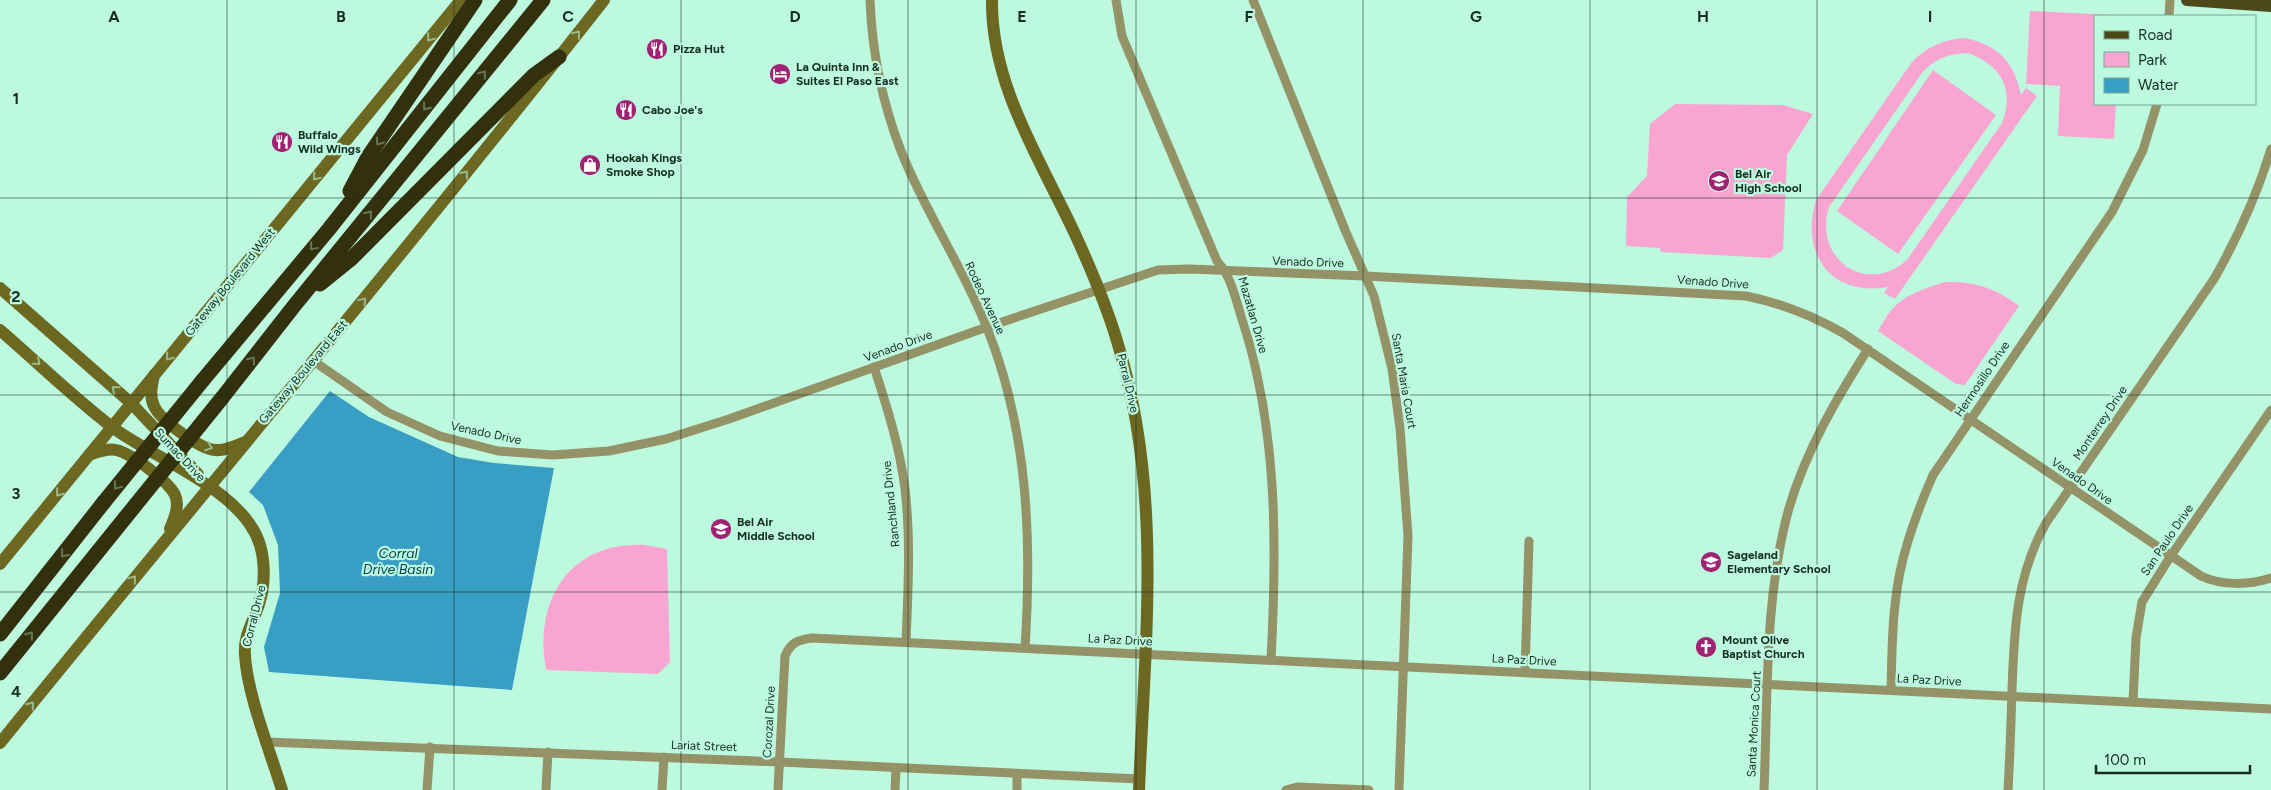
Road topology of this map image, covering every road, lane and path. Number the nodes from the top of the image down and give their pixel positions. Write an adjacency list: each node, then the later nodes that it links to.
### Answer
1 (461, 0): 28 (main road, Gateway Boulevard West, one-way to 28)
2 (475, 0): 17 (highway, one-way to 17)
3 (510, 0): 17 (highway, one-way to 17)
4 (543, 0): 22 (highway, one-way to 4)
5 (604, 0): 14 (main road, Gateway Boulevard East, one-way to 5)
6 (870, 0): 23 (street, Rodeo Avenue)
7 (992, 0): 21 (main road, Parral Drive)
8 (1116, 0): 18 (street, Mazatlan Drive)
9 (1253, 0): 19 (street, Santa Maria Court)
10 (2170, 0): 13 (street)
11 (2187, 0): 12 (main road)
12 (2271, 6)
13 (2169, 15)
14 (559, 57): 22 (highway); 26 (main road, Gateway Boulevard East, one-way to 14)
15 (2158, 105): 31 (street, Hermosillo Drive)
16 (2271, 149): 36 (street, Monterrey Drive)
17 (329, 229): 42 (highway, one-way to 42, bridge)
18 (1226, 271): 19 (street, Venado Drive); 21 (street, Venado Drive); 49 (street, Mazatlan Drive)
19 (1365, 276): 25 (street, Venado Drive); 50 (street, Santa Maria Court)
20 (0, 288): 29 (main road, Sumac Drive, one-way to 20)
21 (1099, 288): 23 (street, Venado Drive); 47 (main road, Parral Drive)
22 (294, 306): 52 (highway, one-way to 22, bridge)
23 (987, 327): 27 (street, Venado Drive); 46 (street, Rodeo Avenue)
24 (0, 330): 32 (main road, Sumac Drive, one-way to 32)
25 (1868, 350): 31 (street, Venado Drive); 53 (street, Santa Monica Court)
26 (312, 360): 27 (street, Venado Drive); 33 (main road, Gateway Boulevard East)
27 (874, 367): 45 (street, Ranchland Drive)
28 (154, 375): 29 (main road, Gateway Boulevard West); 33 (main road, one-way to 33)
29 (131, 403): 32 (main road, Gateway Boulevard West); 35 (main road, Sumac Drive)
30 (2271, 410): 39 (street, San Paulo Drive)
31 (1970, 419): 36 (street, Venado Drive); 54 (street, Hermosillo Drive)
32 (112, 427): 34 (main road, Gateway Boulevard West); 35 (main road, Sumac Drive)
33 (245, 442): 35 (main road, Gateway Boulevard East)
34 (89, 455): 37 (main road); 40 (main road, Gateway Boulevard West, one-way to 40)
35 (210, 487): 37 (main road, Gateway Boulevard East); 58 (main road, Corral Drive)
36 (2070, 488): 39 (street, Venado Drive); 55 (street, Monterrey Drive)
37 (168, 536): 59 (main road, Gateway Boulevard East, one-way to 37)
38 (1530, 541): 51 (street)
39 (2170, 556): 41 (street, Venado Drive); 56 (street, San Paulo Drive)
40 (0, 564)
41 (2271, 578)
42 (24, 605): 43 (highway); 44 (highway)
43 (0, 626)
44 (0, 634)
45 (906, 642): 46 (street, La Paz Drive); 48 (street, La Paz Drive)
46 (1025, 648): 47 (street, La Paz Drive)
47 (1147, 654): 49 (street, La Paz Drive); 66 (main road, Parral Drive)
48 (785, 656): 63 (street, Corozal Drive)
49 (1271, 660): 50 (street, La Paz Drive)
50 (1404, 666): 51 (street, La Paz Drive); 76 (street, Santa Maria Court)
51 (1525, 672): 53 (street, La Paz Drive)
52 (0, 673)
53 (1768, 684): 54 (street, La Paz Drive); 77 (street, Santa Monica Court)
54 (1891, 690): 55 (street, La Paz Drive)
55 (2012, 696): 56 (street, La Paz Drive); 78 (street, Monterrey Drive)
56 (2133, 702): 57 (street, La Paz Drive)
57 (2271, 709)
58 (267, 742): 60 (street, Lariat Street); 67 (main road, Corral Drive)
59 (0, 743)
60 (430, 746): 61 (street, Lariat Street); 68 (street)
61 (548, 752): 62 (street, Lariat Street); 69 (street)
62 (664, 757): 63 (street, Lariat Street); 70 (street)
63 (780, 762): 64 (street, Lariat Street); 71 (street, Corozal Drive)
64 (896, 768): 65 (street, Lariat Street); 72 (street)
65 (1018, 774): 66 (street, Lariat Street); 73 (street)
66 (1139, 785)
67 (282, 790)
68 (427, 790)
69 (546, 790)
70 (662, 790)
71 (778, 790)
72 (895, 790)
73 (1017, 790)
74 (1286, 790): 75 (street)
75 (1369, 790)
76 (1399, 790)
77 (1764, 790)
78 (2008, 790)

